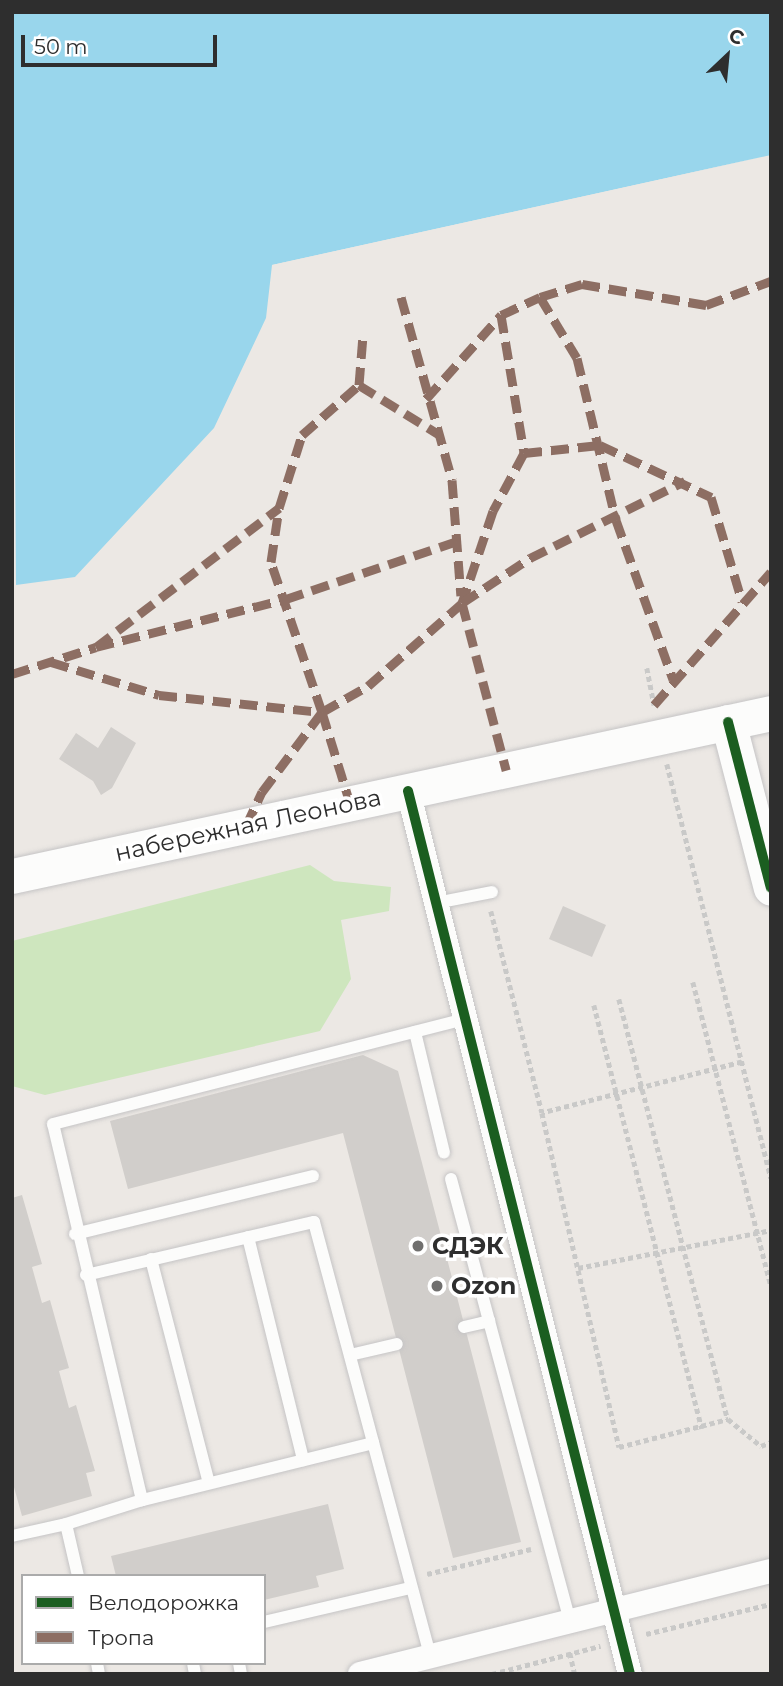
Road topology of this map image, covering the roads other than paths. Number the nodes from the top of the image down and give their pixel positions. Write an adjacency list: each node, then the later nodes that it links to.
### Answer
1 (771, 713): 2 (main road, набережная Леонова)
2 (729, 722): 3 (main road, набережная Леонова); 5 (main road)
3 (408, 791): 4 (main road, набережная Леонова); 7 (street)
4 (12, 876)
5 (771, 888)
6 (489, 893): 7 (lane)
7 (436, 904): 8 (street)
8 (466, 1019): 9 (lane); 30 (street)
9 (415, 1032): 10 (lane); 13 (lane)
10 (444, 1153)
11 (313, 1177): 13 (lane)
12 (451, 1179): 17 (lane)
13 (75, 1234): 16 (lane)
14 (248, 1237): 15 (lane); 20 (lane); 22 (lane)
15 (151, 1259): 16 (lane); 23 (lane)
16 (86, 1275): 24 (lane)
17 (489, 1321): 18 (lane); 32 (lane)
18 (464, 1327)
19 (397, 1343): 20 (lane)
20 (350, 1356): 21 (lane)
21 (373, 1443): 22 (lane); 29 (lane)
22 (303, 1460): 23 (lane)
23 (209, 1483): 24 (lane)
24 (142, 1500): 25 (lane)
25 (66, 1524): 26 (lane); 28 (lane)
26 (12, 1536)
27 (771, 1571): 30 (street)
28 (78, 1574)
29 (408, 1584): 31 (lane); 33 (lane)
30 (614, 1611): 32 (street); 35 (street)
31 (266, 1621)
32 (570, 1622): 33 (street)
33 (429, 1656): 34 (street)
34 (360, 1674)
35 (630, 1674)

